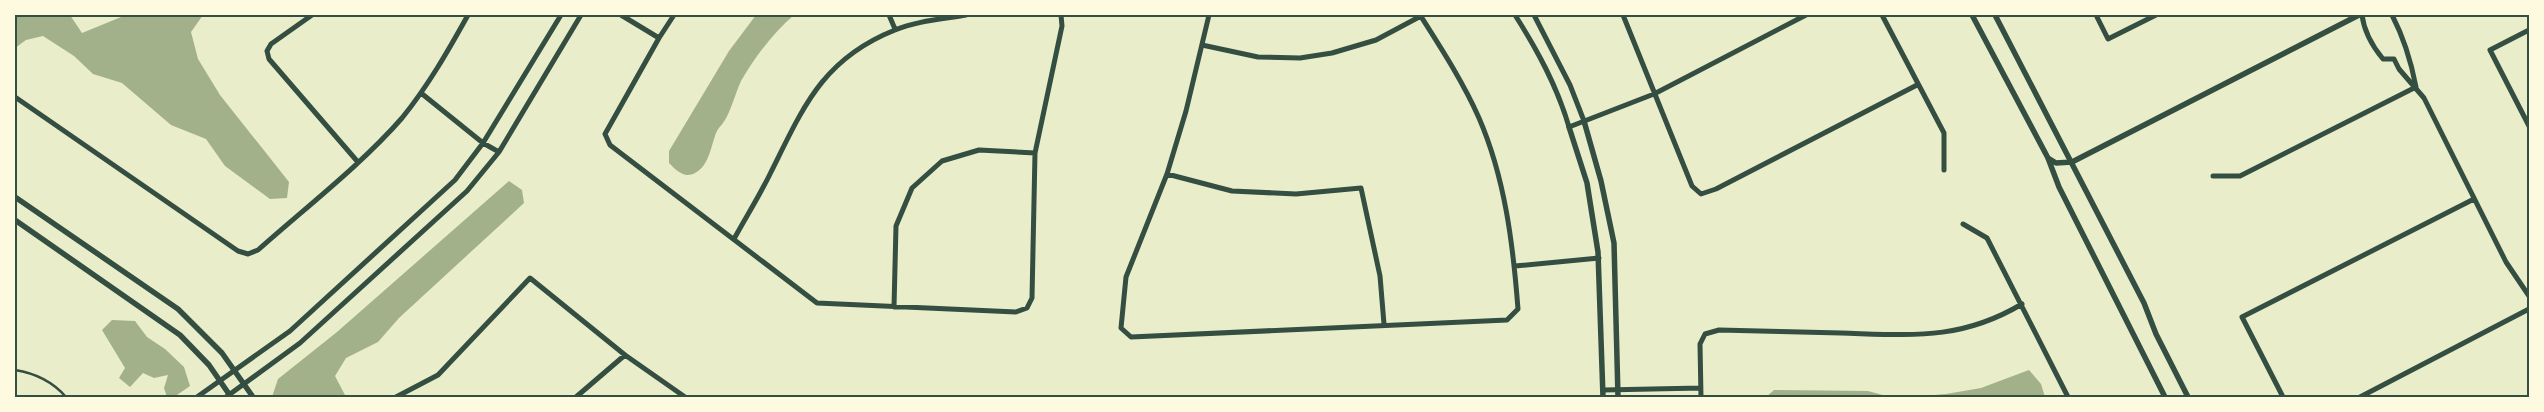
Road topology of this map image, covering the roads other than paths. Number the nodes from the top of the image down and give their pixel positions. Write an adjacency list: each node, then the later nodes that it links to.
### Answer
1 (312, 15): 39 (street)
2 (468, 15): 29 (street)
3 (561, 15): 35 (street)
4 (581, 15): 36 (street)
5 (621, 15): 25 (street)
6 (674, 15): 25 (street)
7 (889, 15): 23 (street)
8 (966, 15): 23 (street)
9 (1061, 15): 37 (street)
10 (1209, 15): 26 (street)
11 (1515, 15): 34 (street)
12 (1534, 15): 32 (street)
13 (1623, 15): 30 (street)
14 (1806, 15): 30 (street)
15 (1882, 15): 27 (street)
16 (1972, 15): 38 (street)
17 (1994, 15): 40 (street)
18 (2096, 15): 19 (street)
19 (2156, 15)
20 (2361, 15): 28 (street); 40 (street)
21 (2392, 15): 28 (street)
22 (1420, 16): 26 (street); 50 (street)
23 (895, 29): 48 (street)
24 (2529, 30): 33 (street)
25 (659, 38): 48 (street)
26 (1202, 45): 42 (street)
27 (1917, 86): 30 (street); 41 (street)
28 (2416, 87): 43 (street); 45 (street)
29 (422, 93): 35 (street); 39 (street)
30 (1654, 94): 32 (street)
31 (15, 97): 39 (street)
32 (1584, 121): 34 (street); 63 (street)
33 (2529, 126)
34 (1569, 127): 49 (street)
35 (483, 143): 36 (street); 58 (street)
36 (499, 152): 60 (street)
37 (1035, 153): 53 (street); 53 (street)
38 (2048, 158): 40 (street); 74 (street)
39 (357, 161)
40 (2072, 162): 75 (street)
41 (1944, 170)
42 (1167, 174): 55 (street); 55 (street)
43 (2213, 176)
44 (15, 197): 58 (street)
45 (2474, 199): 51 (street); 76 (street)
46 (15, 220): 59 (street)
47 (1963, 224): 52 (street)
48 (734, 239): 53 (street)
49 (1599, 258): 50 (street); 62 (street)
50 (1515, 266): 55 (street)
51 (2529, 296)
52 (2022, 304): 61 (street); 73 (street)
53 (894, 307)
54 (2529, 310): 77 (street)
55 (1384, 324)
56 (625, 355): 68 (street); 69 (street); 70 (street)
57 (15, 370): 65 (lane)
58 (236, 370): 59 (street); 60 (street)
59 (221, 380): 64 (street); 66 (street)
60 (245, 384): 64 (street); 67 (street)
61 (1701, 388): 63 (street); 72 (street)
62 (1603, 390): 63 (street); 71 (street)
63 (1619, 394)
64 (229, 396)
65 (66, 397)
66 (197, 397)
67 (253, 397)
68 (396, 397)
69 (576, 397)
70 (685, 397)
71 (1603, 397)
72 (1701, 397)
73 (2068, 397)
74 (2165, 397)
75 (2188, 397)
76 (2283, 397)
77 (2360, 397)

